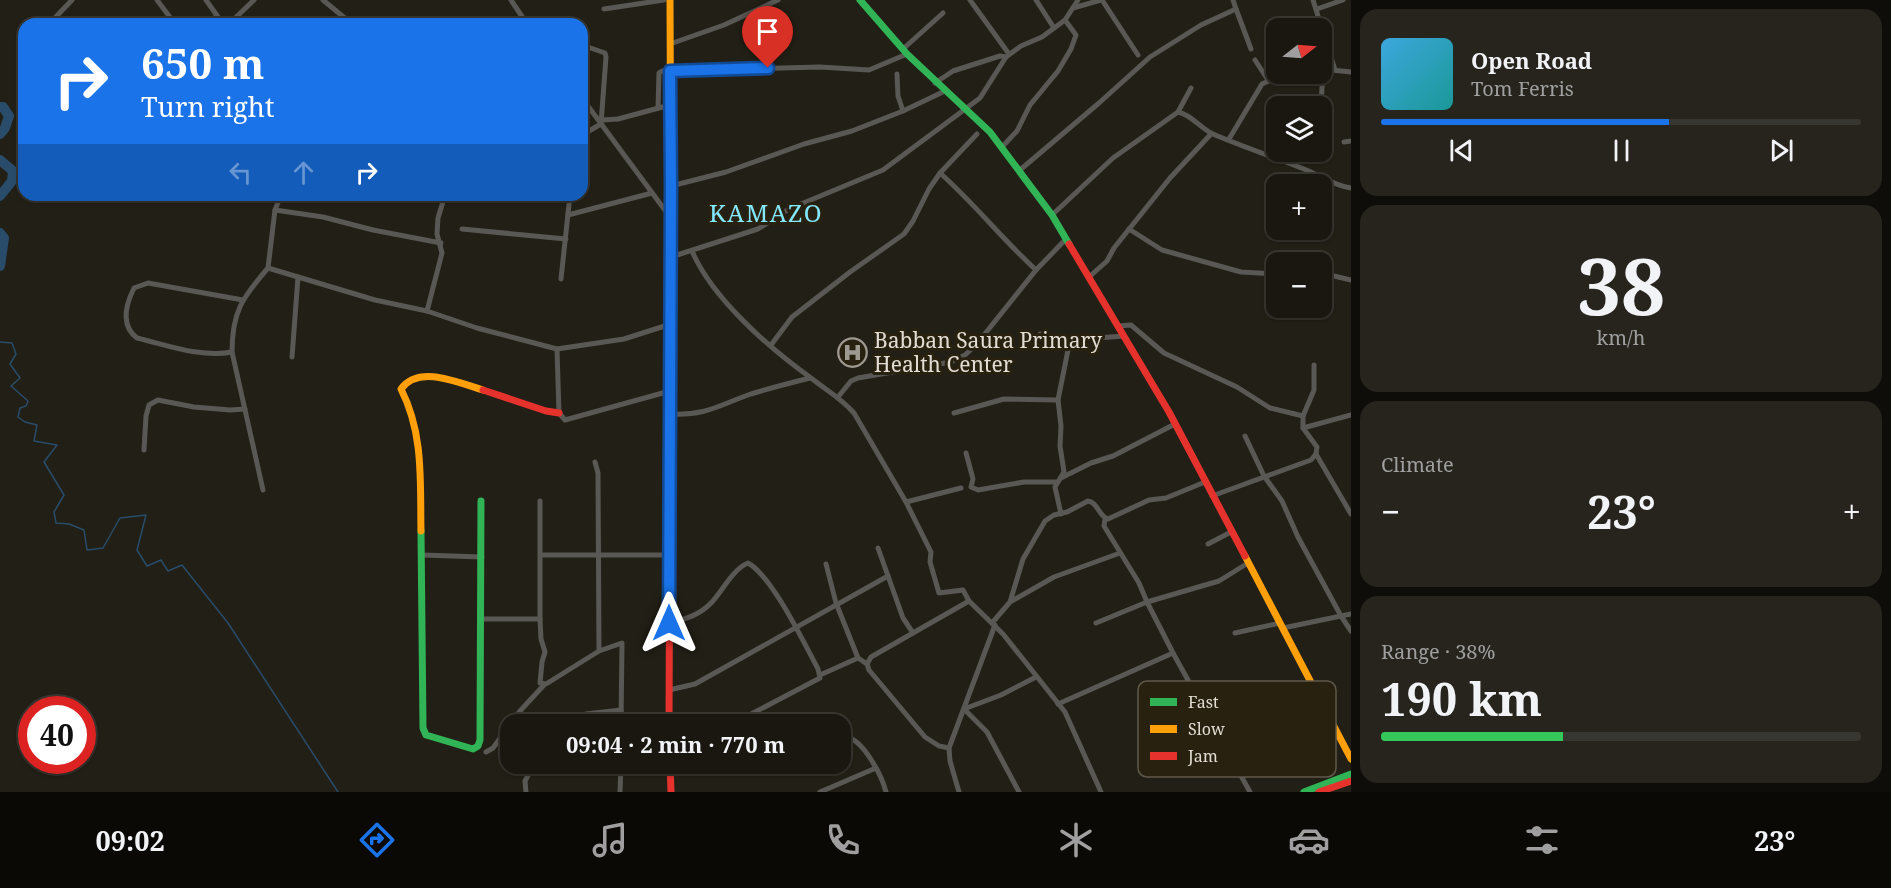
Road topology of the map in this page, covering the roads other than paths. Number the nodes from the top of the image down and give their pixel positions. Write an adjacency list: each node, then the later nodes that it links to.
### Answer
1 (72, 0): 24 (street)
2 (157, 0): 25 (street)
3 (206, 0): 23 (street)
4 (254, 0): 27 (street)
5 (323, 0): 28 (street)
6 (511, 0): 29 (street)
7 (664, 0): 19 (street)
8 (670, 0): 32 (street)
9 (778, 0): 32 (street)
10 (970, 0): 37 (street)
11 (1036, 0): 31 (street)
12 (1078, 0): 18 (street)
13 (1101, 0): 18 (street); 36 (street)
14 (1233, 0): 20 (street)
15 (1313, 0): 21 (street)
16 (1343, 0): 21 (street)
17 (864, 1): 35 (street)
18 (1073, 8): 30 (street)
19 (604, 9)
20 (1236, 9): 34 (street); 65 (street)
21 (1317, 9): 40 (street)
22 (943, 13): 35 (street)
23 (217, 16): 26 (street)
24 (55, 18)
25 (170, 18)
26 (214, 18)
27 (235, 18)
28 (345, 18)
29 (523, 18)
30 (1065, 20): 31 (street); 62 (street)
31 (1054, 28): 37 (street)
32 (670, 44): 41 (street)
33 (588, 47): 55 (street)
34 (1251, 49)
35 (905, 52): 41 (street); 45 (street)
36 (1138, 55)
37 (1007, 56): 45 (street); 52 (street)
38 (1255, 60): 44 (street)
39 (1332, 70): 40 (street)
40 (1335, 70): 42 (street)
41 (670, 71): 50 (street); 51 (street)
42 (1351, 72)
43 (897, 74): 53 (street)
44 (1266, 78)
45 (935, 82): 48 (street)
46 (1266, 82): 59 (street)
47 (1191, 88): 54 (street)
48 (945, 91): 52 (street); 53 (street)
49 (588, 105): 55 (street)
50 (670, 105): 51 (street); 67 (street)
51 (658, 108): 55 (street)
52 (964, 109): 62 (street); 82 (street)
53 (903, 111): 67 (street)
54 (1178, 112): 58 (street); 75 (street)
55 (602, 122): 56 (street); 69 (street)
56 (588, 131)
57 (977, 134): 66 (street)
58 (1211, 134): 59 (street); 78 (street)
59 (1229, 139): 63 (street)
60 (1344, 141): 61 (street)
61 (1351, 141)
62 (1002, 147): 65 (street)
63 (1266, 155)
64 (1287, 162): 68 (street)
65 (1020, 170): 75 (street)
66 (940, 173): 85 (street); 99 (street)
67 (671, 186): 76 (street)
68 (1351, 188)
69 (652, 193): 74 (street); 76 (street)
70 (279, 201): 73 (street)
71 (443, 201): 81 (street)
72 (569, 201): 74 (street)
73 (275, 210): 81 (street); 84 (street)
74 (568, 215): 79 (street)
75 (1052, 215): 80 (street)
76 (671, 218): 83 (street)
77 (462, 229): 79 (street)
78 (1129, 230): 86 (street); 89 (street)
79 (566, 239): 90 (street)
80 (1066, 239): 85 (street); 89 (street)
81 (441, 243): 93 (street)
82 (692, 251): 83 (street); 99 (street)
83 (671, 257): 94 (street)
84 (268, 268): 88 (street); 92 (street)
85 (1036, 270): 106 (street)
86 (1266, 273)
87 (1332, 275): 91 (street)
88 (298, 277): 93 (street); 102 (street)
89 (1089, 277): 95 (street)
90 (561, 279)
91 (1351, 280)
92 (243, 300): 101 (street); 101 (street)
93 (427, 311): 100 (street)
94 (671, 324): 100 (street); 105 (street)
95 (1118, 326): 97 (street); 113 (street)
96 (1040, 334): 98 (street)
97 (1124, 336): 98 (street); 114 (street)
98 (1070, 340): 107 (street)
99 (771, 345): 104 (street)
100 (557, 349): 109 (street)
101 (232, 352): 108 (street)
102 (292, 357)
103 (1314, 365): 113 (street)
104 (810, 378): 106 (street); 111 (street)
105 (670, 391): 109 (street); 111 (street)
106 (838, 397): 129 (street)
107 (1058, 400): 110 (street); 122 (street)
108 (245, 410): 117 (street); 125 (street)
109 (559, 413): 137 (street)
110 (954, 413)
111 (670, 414): 140 (street)
112 (1351, 415): 115 (street)
113 (1303, 416): 115 (street)
114 (1175, 424): 122 (street); 123 (street)
115 (1303, 428): 119 (street)
116 (1245, 436): 121 (street)
117 (144, 450)
118 (966, 453): 122 (street)
119 (1316, 454): 121 (street); 131 (street)
120 (595, 462): 139 (street)
121 (1265, 477): 126 (street); 150 (street)
122 (1059, 480): 130 (street)
123 (1205, 482): 126 (street); 132 (street)
124 (961, 488): 129 (street)
125 (263, 490)
126 (1212, 496): 133 (street)
127 (481, 501): 141 (street)
128 (540, 501): 138 (street)
129 (906, 502): 145 (street)
130 (1061, 514): 132 (street); 146 (street)
131 (1351, 514)
132 (1105, 519): 136 (street)
133 (1231, 532): 134 (street); 142 (street)
134 (1208, 544)
135 (878, 548): 144 (street)
136 (1120, 553): 146 (street); 147 (street)
137 (422, 555): 141 (street); 151 (street)
138 (541, 555): 139 (street); 152 (street)
139 (599, 555): 140 (street); 161 (street)
140 (670, 555): 153 (street)
141 (482, 557): 151 (street)
142 (1248, 563): 147 (street); 156 (street)
143 (826, 564): 148 (street)
144 (888, 576): 148 (street); 159 (street)
145 (969, 601): 155 (street); 159 (street)
146 (1010, 602): 155 (street)
147 (1147, 602): 154 (street); 162 (street)
148 (836, 603): 157 (street); 163 (street)
149 (1351, 614): 150 (street)
150 (1341, 616): 156 (street); 158 (street)
151 (482, 619): 152 (street)
152 (540, 619): 169 (street)
153 (669, 623): 157 (street); 170 (street)
154 (1096, 623)
155 (994, 624): 166 (street); 172 (street)
156 (1281, 626): 160 (street); 168 (street)
157 (796, 628): 165 (street); 170 (street)
158 (1351, 631)
159 (913, 633): 164 (street)
160 (1235, 633)
161 (599, 651): 169 (street); 173 (street)
162 (1173, 653): 167 (street); 171 (street)
163 (858, 658): 164 (street); 165 (street)
164 (867, 664): 180 (street)
165 (820, 675): 177 (street)
166 (1036, 677): 171 (street); 172 (street)
167 (1189, 681)
168 (1310, 681)
169 (544, 685): 181 (street)
170 (669, 690): 176 (street)
171 (1058, 704): 197 (street)
172 (964, 709): 180 (street); 196 (street)
173 (621, 710): 174 (street); 175 (street)
174 (586, 714)
175 (621, 714)
176 (669, 714)
177 (751, 714)
178 (1336, 730): 182 (street)
179 (851, 739): 183 (street)
180 (949, 748): 195 (street)
181 (486, 752)
182 (1351, 759)
183 (876, 768): 193 (street); 194 (street)
184 (529, 774): 190 (street)
185 (621, 774): 191 (street)
186 (670, 774): 192 (street)
187 (1351, 774): 199 (street)
188 (1242, 777): 198 (street)
189 (1351, 782): 200 (street)
190 (526, 792)
191 (620, 792)
192 (671, 792)
193 (820, 792)
194 (886, 792)
195 (959, 792)
196 (1019, 792)
197 (1101, 792)
198 (1250, 792)
199 (1304, 792)
200 (1319, 792)

